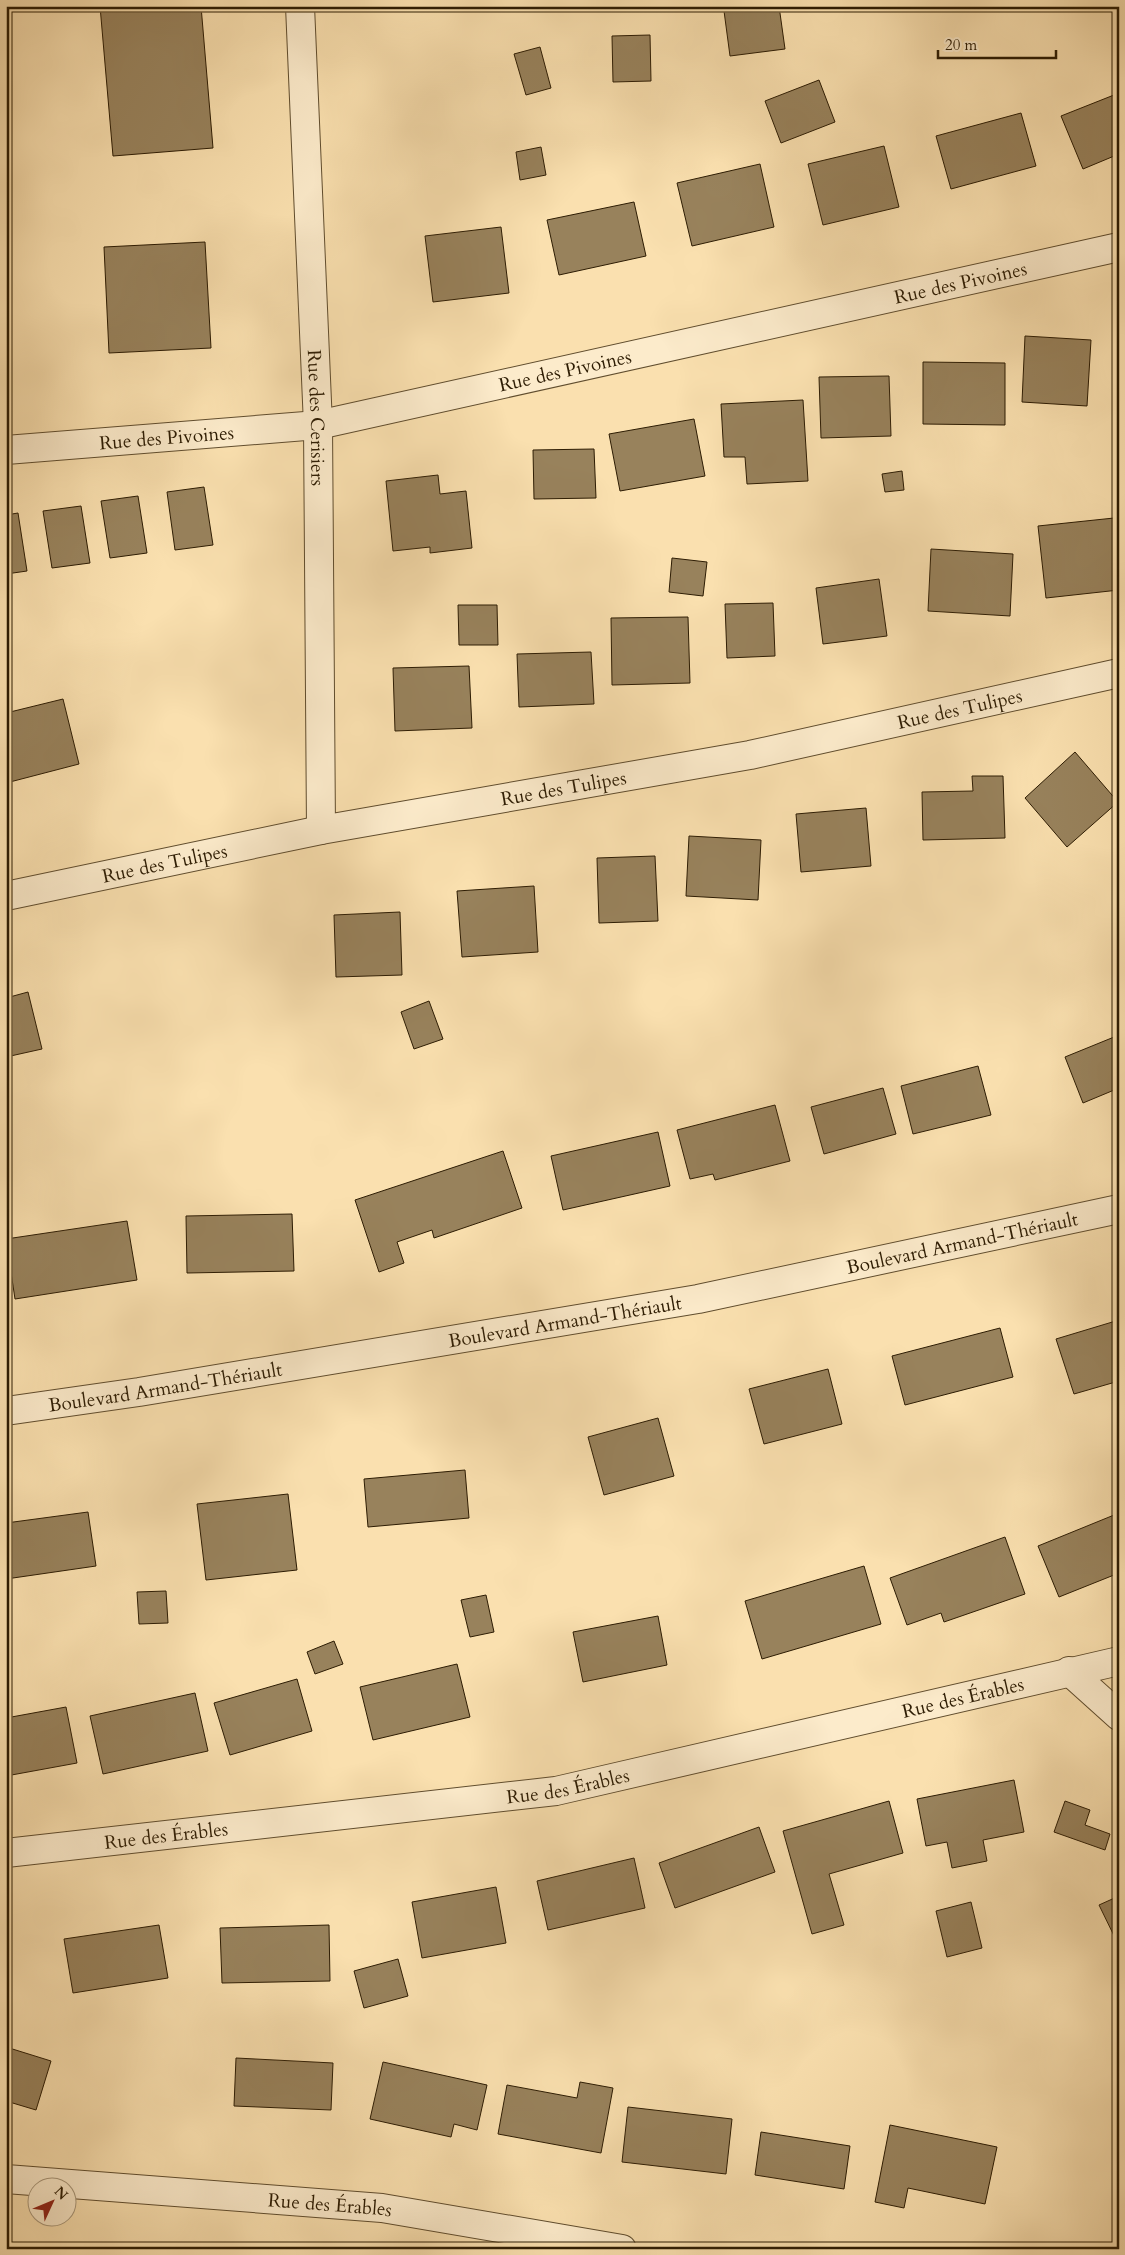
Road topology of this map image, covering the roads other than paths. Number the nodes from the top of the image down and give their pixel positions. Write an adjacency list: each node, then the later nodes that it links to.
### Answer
1 (300, 6): 3 (street, Rue des Cerisiers)
2 (1119, 247): 3 (street, Rue des Pivoines)
3 (318, 426): 4 (street, Rue des Pivoines); 6 (street, Rue des Cerisiers)
4 (6, 450)
5 (1119, 673): 6 (street, Rue des Tulipes)
6 (322, 830): 7 (street, Rue des Tulipes)
7 (6, 896)
8 (1119, 1209): 9 (street, Boulevard Armand-Thériault)
9 (6, 1411)
10 (1119, 1661): 11 (street, Rue des Érables)
11 (1069, 1671): 12 (street); 13 (street, Rue des Érables)
12 (1119, 1716)
13 (6, 1854)
14 (6, 2179): 15 (street, Rue des Érables)
15 (622, 2249)

